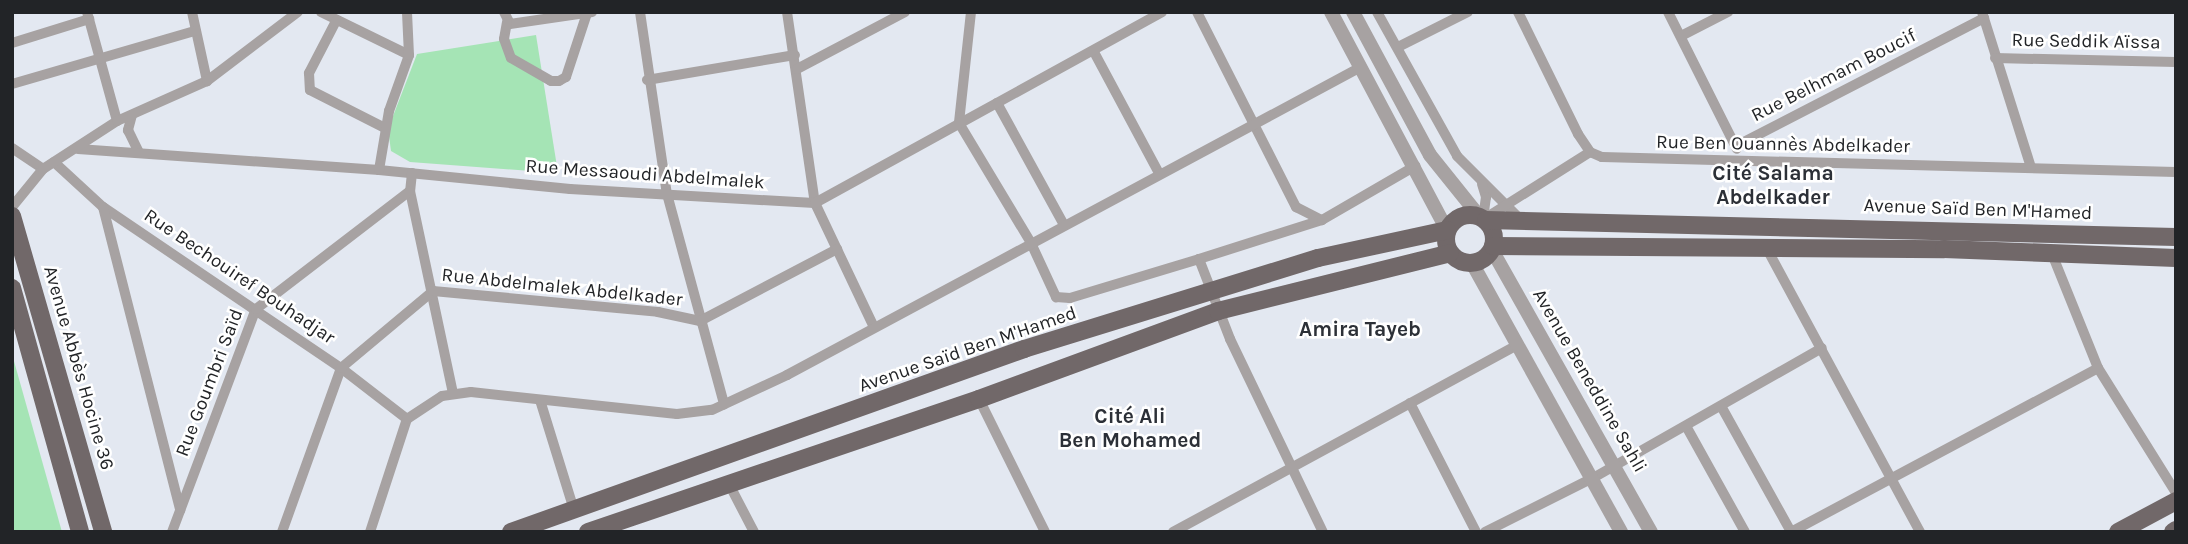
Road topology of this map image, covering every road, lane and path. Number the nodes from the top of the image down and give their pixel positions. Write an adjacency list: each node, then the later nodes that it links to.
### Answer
1 (192, 12): 23 (street)
2 (298, 12): 36 (street)
3 (321, 12): 22 (street)
4 (407, 12): 28 (street)
5 (640, 12): 35 (street)
6 (788, 12): 29 (street)
7 (905, 12): 34 (street)
8 (971, 12): 41 (street)
9 (1162, 12): 27 (street)
10 (1197, 12): 42 (street)
11 (1331, 12): 33 (street)
12 (1353, 12): 66 (street)
13 (1377, 12): 26 (street)
14 (1468, 12): 26 (street)
15 (1518, 12): 47 (street)
16 (1668, 12): 24 (street)
17 (1728, 12): 24 (street)
18 (589, 13): 21 (street); 21 (street)
19 (1983, 15): 31 (street); 44 (street, Rue Belhmam Boucif)
20 (88, 16): 25 (street); 30 (street)
21 (505, 17)
22 (336, 21): 28 (street); 43 (street)
23 (195, 31): 30 (street); 36 (street)
24 (1681, 36): 44 (street)
25 (12, 43)
26 (1398, 47): 58 (street)
27 (1094, 52): 38 (street); 57 (street)
28 (409, 55): 43 (street)
29 (795, 55): 34 (street); 35 (street)
30 (101, 57): 37 (street); 40 (street)
31 (1995, 58): 32 (street, Rue Seddik Aïssa); 52 (street)
32 (2176, 62)
33 (1361, 67): 42 (street); 51 (street)
34 (797, 69): 61 (street)
35 (648, 80): 60 (street)
36 (207, 81): 39 (street)
37 (12, 84)
38 (997, 103): 41 (street); 69 (street)
39 (132, 115): 40 (street); 48 (street)
40 (117, 121): 46 (street)
41 (959, 123): 61 (street); 72 (street)
42 (1255, 123): 57 (street); 67 (street)
43 (385, 128): 54 (street)
44 (1738, 145): 49 (street)
45 (12, 148): 53 (street)
46 (78, 149): 48 (street, Rue Messaoudi Abdelmalek); 50 (street)
47 (1590, 152): 49 (street, Rue Ben Ouannès Abdelkader); 62 (street)
48 (139, 153): 54 (street, Rue Messaoudi Abdelmalek)
49 (1735, 158): 52 (street, Rue Ben Ouannès Abdelkader)
50 (54, 162): 53 (street); 64 (street, Rue Bechouiref Bouhadjar)
51 (1415, 166): 67 (street); 70 (street)
52 (2031, 167): 55 (street, Rue Ben Ouannès Abdelkader)
53 (43, 169): 63 (street)
54 (379, 170): 56 (street, Rue Messaoudi Abdelmalek)
55 (2176, 172)
56 (412, 173): 59 (street); 60 (street, Rue Messaoudi Abdelmalek)
57 (1159, 173): 69 (street)
58 (1482, 184): 62 (street); 66 (street)
59 (410, 191): 83 (street); 84 (street, Rue Goumbri Saïd)
60 (667, 194): 61 (street, Rue Messaoudi Abdelmalek); 86 (street)
61 (815, 203): 74 (street)
62 (1506, 205): 66 (street); 68 (street)
63 (12, 207)
64 (103, 207): 84 (street, Rue Bechouiref Bouhadjar); 107 (street)
65 (12, 216): 110 (main road, Avenue Abbès Hocine 36)
66 (1483, 218): 68 (main road, Avenue Saïd Ben M'Hamed); 70 (main road); 73 (main road)
67 (1322, 220): 79 (street)
68 (1522, 221): 71 (main road, Avenue Saïd Ben M'Hamed)
69 (1064, 225): 72 (street)
70 (1447, 230): 76 (main road); 82 (main road, Avenue Saïd Ben M'Hamed)
71 (2176, 237)
72 (1031, 243): 79 (street); 87 (street)
73 (1492, 248): 75 (main road); 80 (main road); 100 (street, Avenue Beneddine Sahli)
74 (838, 249): 86 (street, Rue Abdelmalek Abdelkader); 87 (street)
75 (1767, 249): 77 (main road); 89 (street)
76 (1450, 253): 80 (main road); 85 (main road)
77 (2052, 254): 78 (main road); 91 (street)
78 (2176, 258)
79 (1199, 259): 82 (street)
80 (1472, 263): 88 (street)
81 (12, 288): 109 (main road)
82 (1212, 290): 85 (street); 108 (main road, Avenue Saïd Ben M'Hamed)
83 (433, 291): 86 (street, Rue Abdelmalek Abdelkader); 90 (street, Rue Abdelmalek Abdelkader); 92 (street)
84 (256, 309): 90 (street, Rue Bechouiref Bouhadjar); 107 (street, Rue Goumbri Saïd)
85 (1218, 311): 93 (main road); 101 (street)
86 (700, 321): 96 (street)
87 (874, 327): 96 (street)
88 (1517, 345): 95 (street); 102 (street)
89 (1822, 348): 97 (street); 103 (street)
90 (341, 368): 98 (street, Rue Bechouiref Bouhadjar); 112 (street)
91 (2098, 368): 103 (street); 105 (street)
92 (453, 393): 94 (street); 98 (street)
93 (979, 399): 104 (main road); 117 (street)
94 (540, 400): 96 (street); 108 (street)
95 (1410, 403): 101 (street); 120 (street)
96 (724, 404)
97 (1721, 406): 99 (street); 125 (street)
98 (407, 419): 113 (street)
99 (1686, 426): 100 (street); 124 (street)
100 (1616, 465): 102 (street); 123 (street, Avenue Beneddine Sahli)
101 (1292, 467): 118 (street); 119 (street)
102 (1593, 478): 121 (street); 122 (street)
103 (1892, 479): 125 (street); 126 (street)
104 (729, 484): 115 (main road); 116 (street)
105 (2176, 492)
106 (2176, 501): 127 (main road)
107 (180, 510): 111 (street, Rue Goumbri Saïd)
108 (574, 510): 114 (main road, Avenue Saïd Ben M'Hamed)
109 (80, 532)
110 (103, 532)
111 (172, 532)
112 (282, 532)
113 (370, 532)
114 (511, 532)
115 (588, 532)
116 (754, 532)
117 (1045, 532)
118 (1174, 532)
119 (1323, 532)
120 (1476, 532)
121 (1485, 532)
122 (1621, 532)
123 (1651, 532)
124 (1745, 532)
125 (1791, 532)
126 (1920, 532)
127 (2118, 532)

